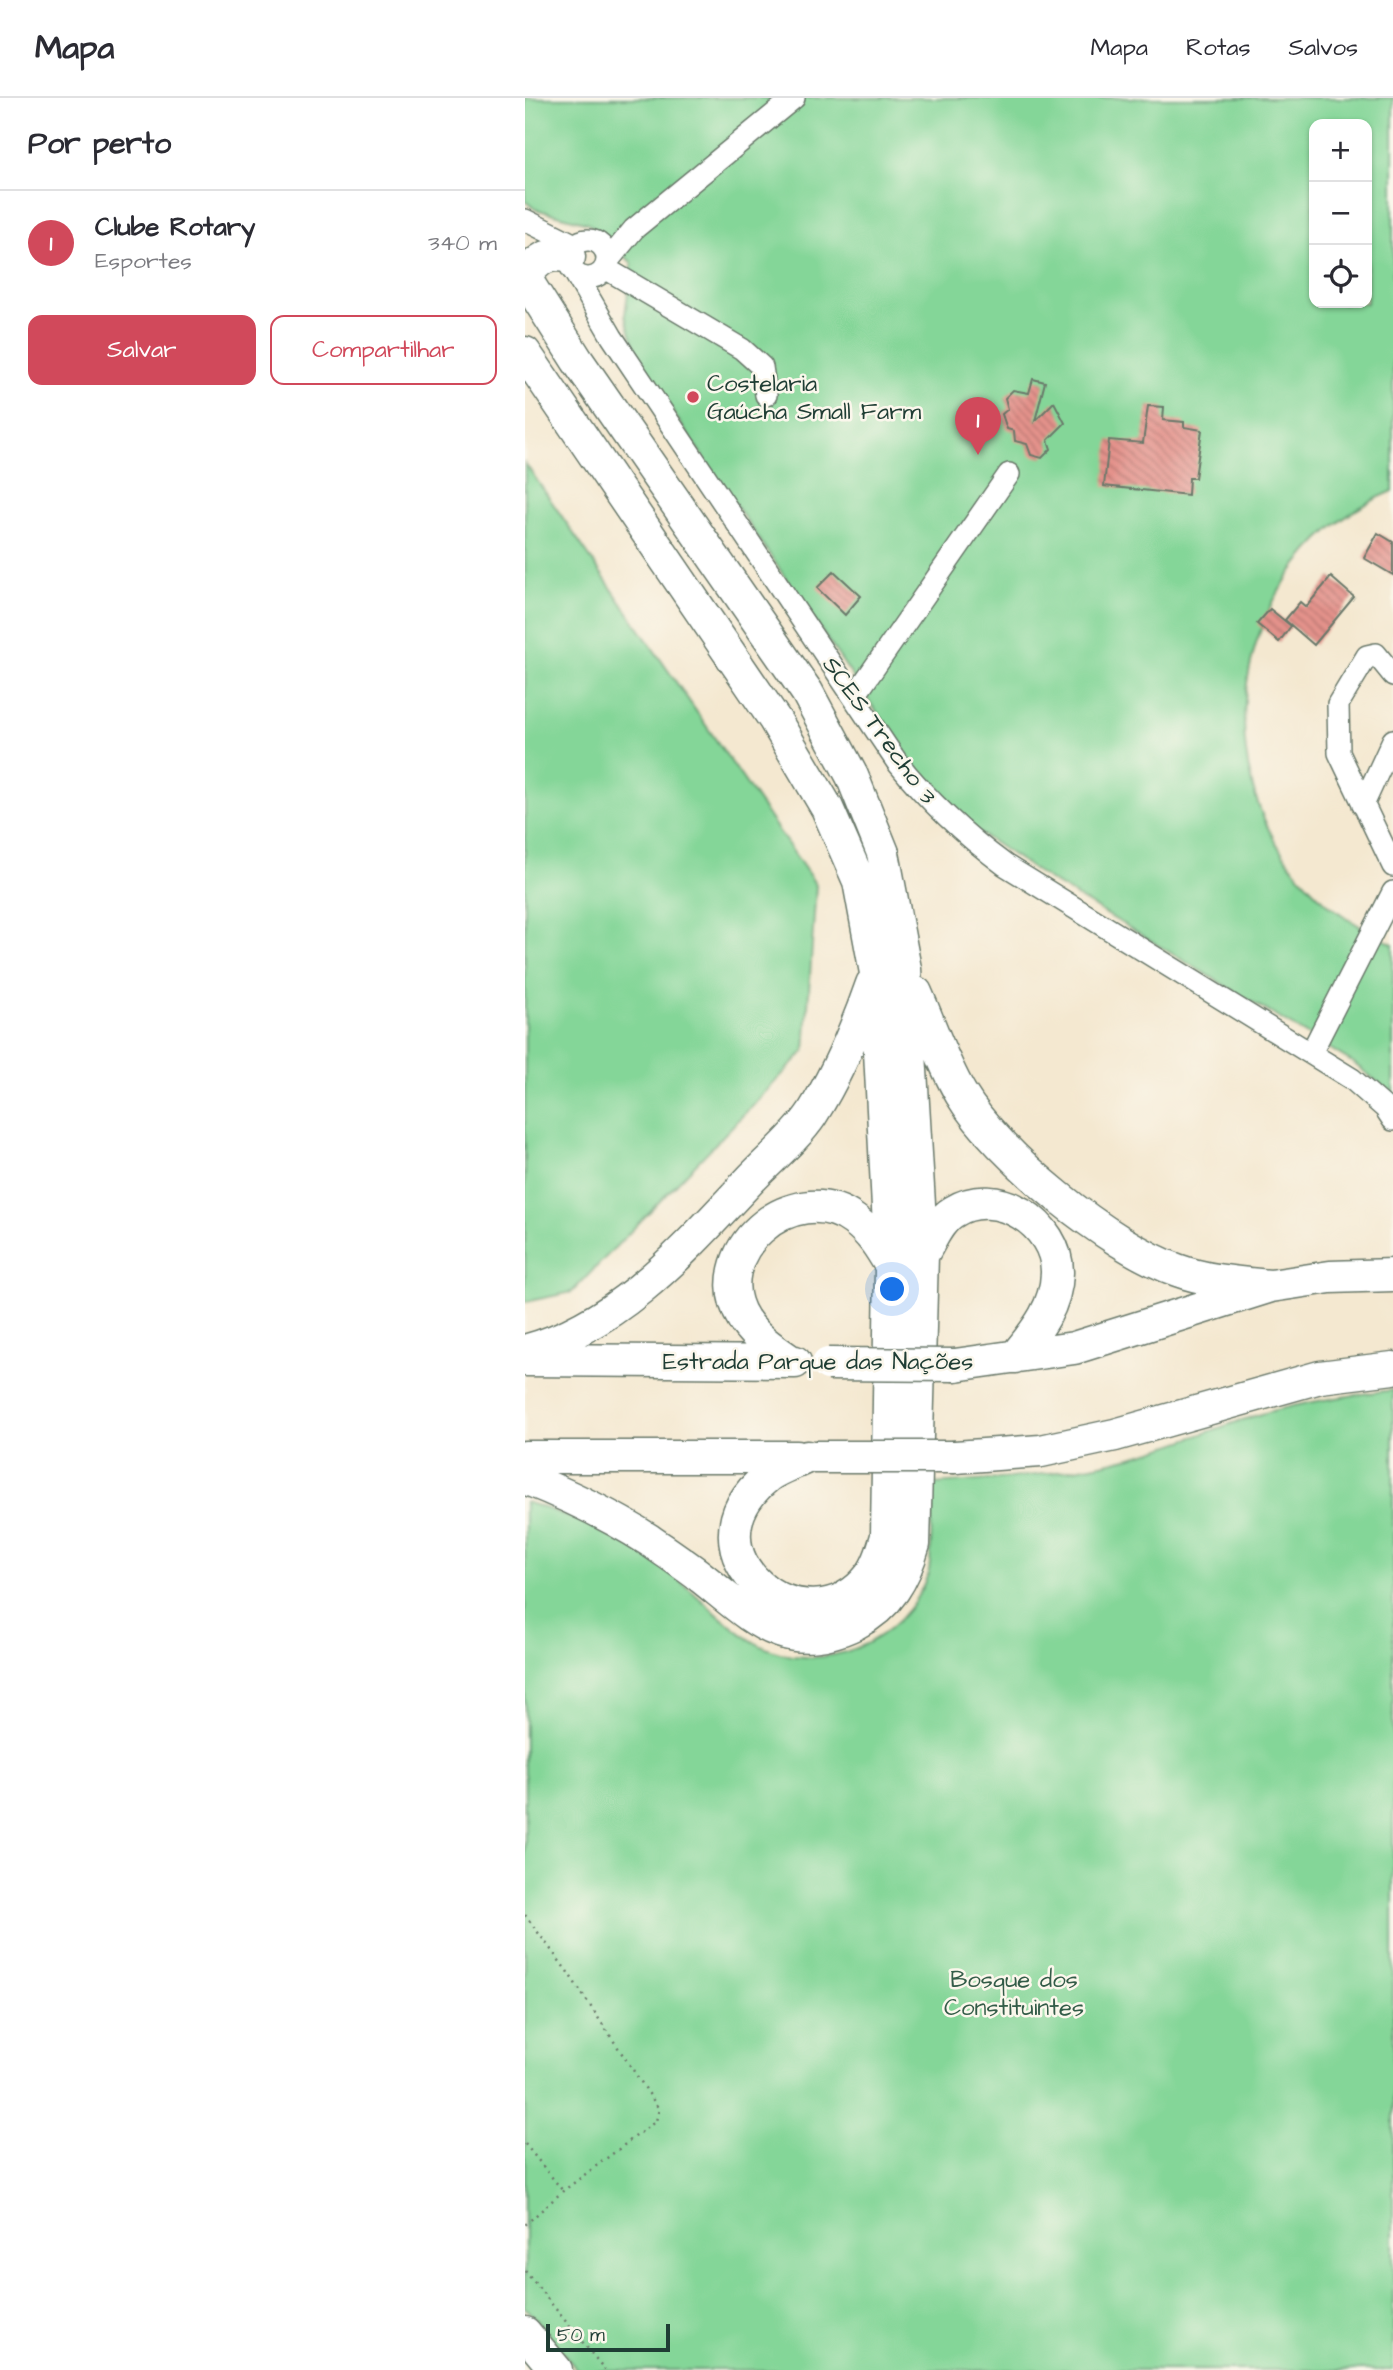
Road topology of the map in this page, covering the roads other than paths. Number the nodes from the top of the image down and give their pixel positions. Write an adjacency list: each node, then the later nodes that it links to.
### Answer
1 (794, 98): 3 (street)
2 (525, 220): 4 (street)
3 (633, 229): 4 (street); 5 (street)
4 (578, 254): 5 (street); 5 (street); 6 (highway); 7 (street, SCES Trecho 3)
5 (605, 268): 7 (street, SCES Trecho 3); 9 (street)
6 (525, 277): 17 (highway, SCES Trecho 3)
7 (609, 330): 12 (street, SCES Trecho 3)
8 (525, 353): 17 (highway)
9 (766, 395)
10 (1009, 474): 12 (street)
11 (1393, 675): 14 (street)
12 (854, 697): 18 (street, SCES Trecho 3)
13 (1393, 740): 14 (street)
14 (1363, 805): 15 (street)
15 (1393, 866)
16 (1393, 892): 18 (street)
17 (891, 971): 21 (highway); 22 (highway); 25 (highway); 26 (highway)
18 (1311, 1052): 19 (street, SCES Trecho 3)
19 (1393, 1120)
20 (1393, 1253): 24 (highway)
21 (922, 1255): 27 (highway); 33 (highway)
22 (891, 1266): 29 (highway); 32 (highway)
23 (1393, 1275): 24 (highway, Estrada Parque das Nações)
24 (1330, 1278): 25 (highway, Estrada Parque das Nações)
25 (1271, 1286): 27 (highway, Estrada Parque das Nações)
26 (525, 1351)
27 (1015, 1357): 29 (highway, Estrada Parque das Nações, bridge)
28 (525, 1360): 29 (highway, Estrada Parque das Nações)
29 (792, 1362)
30 (1393, 1368): 32 (highway, bridge)
31 (525, 1457): 32 (highway)
32 (810, 1457)
33 (525, 1478)
34 (525, 2333): 35 (highway)
35 (556, 2370)

